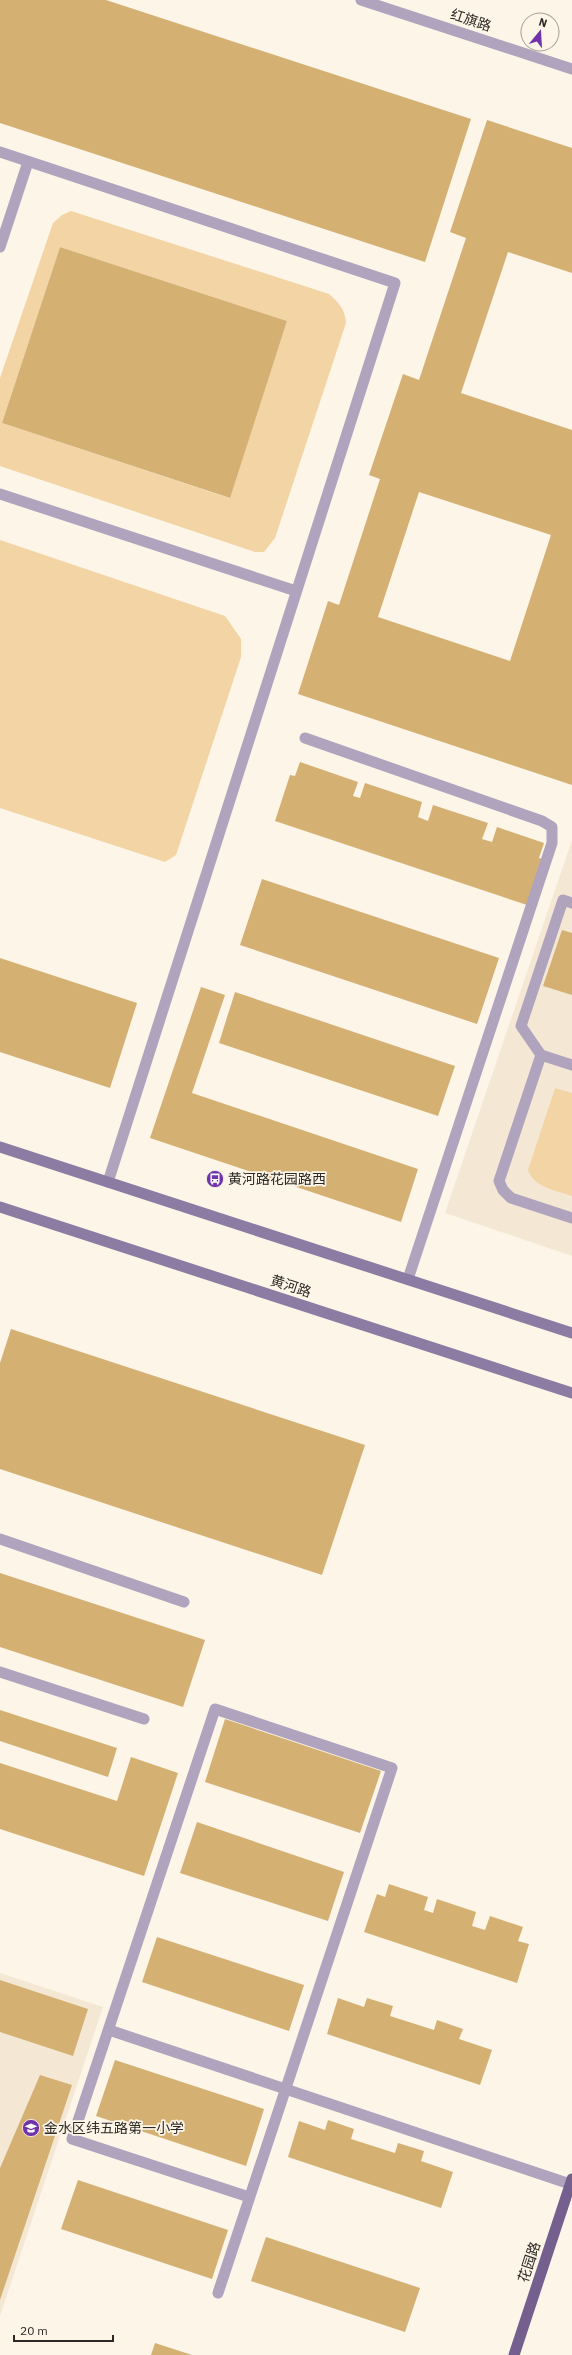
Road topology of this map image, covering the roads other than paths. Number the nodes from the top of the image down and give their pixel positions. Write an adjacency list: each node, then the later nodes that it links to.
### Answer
1 (361, 0): 2 (street, 红旗路)
2 (572, 69)
3 (0, 152): 4 (street)
4 (28, 162): 5 (street); 7 (street)
5 (0, 248)
6 (0, 494): 7 (street)
7 (296, 591): 13 (street)
8 (305, 738): 16 (street)
9 (572, 903): 10 (street)
10 (541, 1054): 11 (street); 15 (street)
11 (572, 1065)
12 (0, 1147): 13 (main road)
13 (108, 1182): 16 (main road)
14 (0, 1208): 18 (main road, 黄河路)
15 (572, 1218)
16 (408, 1279): 17 (main road)
17 (572, 1333)
18 (572, 1393)
19 (0, 1539): 20 (street)
20 (184, 1602)
21 (0, 1672): 22 (street)
22 (144, 1719)
23 (108, 2030): 24 (street); 24 (street); 26 (street)
24 (285, 2089): 25 (street); 26 (street)
25 (571, 2182): 28 (main road, 花园路)
26 (249, 2197): 27 (street)
27 (218, 2293)
28 (514, 2355)

